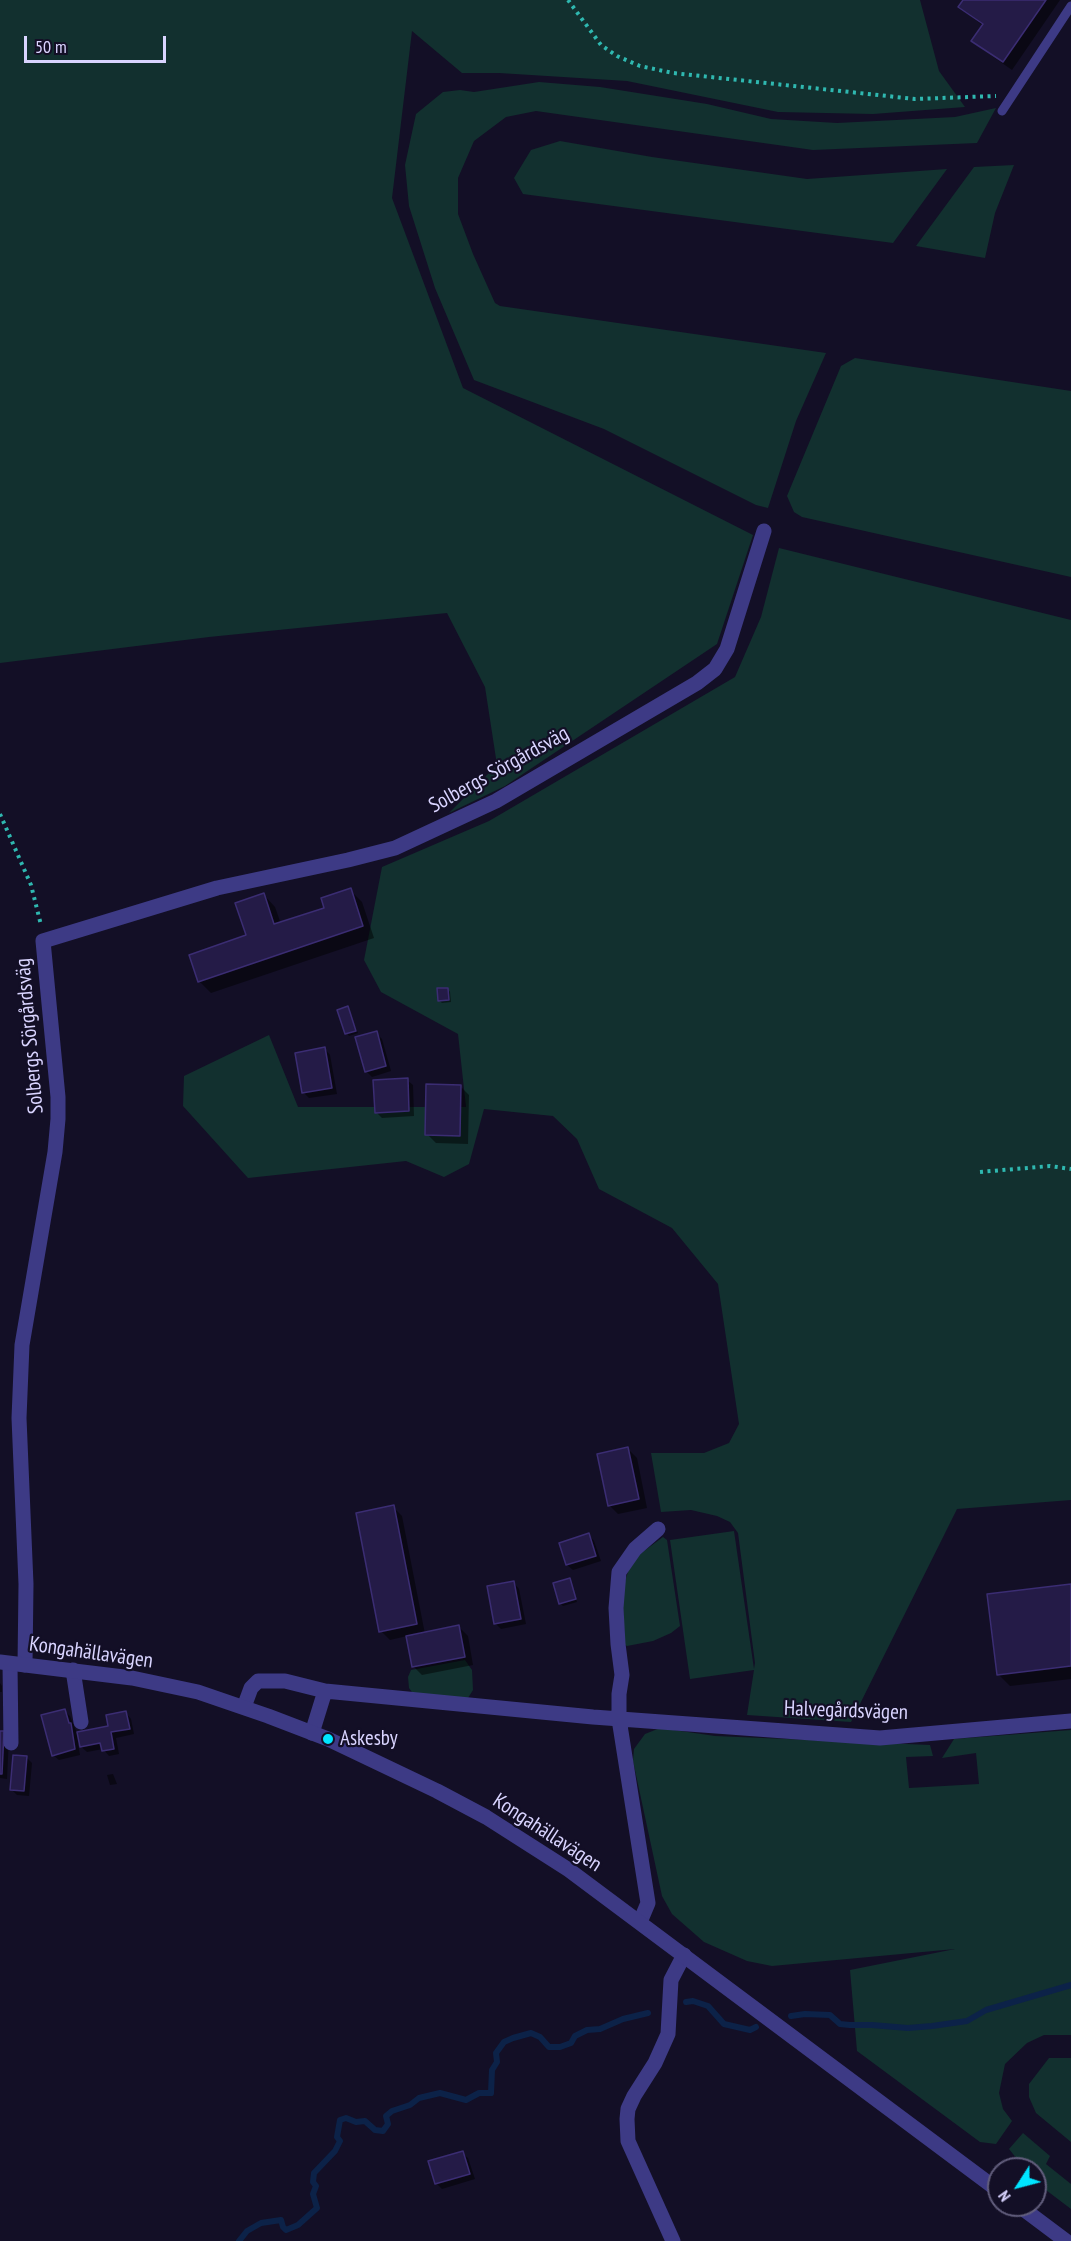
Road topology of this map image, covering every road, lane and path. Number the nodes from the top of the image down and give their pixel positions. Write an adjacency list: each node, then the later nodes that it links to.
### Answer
1 (568, 0): 3 (path)
2 (1071, 6): 3 (lane)
3 (1017, 88): 4 (lane)
4 (1002, 111)
5 (764, 531): 7 (street, Solbergs Sörgårdsväg)
6 (0, 814): 7 (path, Solbergs Sörgårdsväg)
7 (43, 941): 11 (street, Solbergs Sörgårdsväg)
8 (1071, 1169): 9 (path)
9 (980, 1172)
10 (658, 1529): 15 (street)
11 (12, 1664): 12 (street, Kongahällavägen); 19 (street, Solbergs Sörgårdsväg)
12 (73, 1670): 14 (street, Kongahällavägen); 17 (street)
13 (325, 1691): 14 (street, Halvegårdsvägen); 15 (street, Halvegårdsvägen); 18 (street)
14 (243, 1707): 18 (street, Kongahällavägen)
15 (619, 1719): 16 (street, Halvegårdsvägen); 20 (street)
16 (1071, 1721)
17 (81, 1722)
18 (312, 1733): 20 (street, Kongahällavägen)
19 (11, 1743)
20 (640, 1922): 21 (street, Kongahällavägen)
21 (684, 1954): 22 (street, Kongahällavägen); 24 (street)
22 (987, 2182)
23 (1034, 2217): 25 (street)
24 (672, 2241)
25 (1066, 2241)

